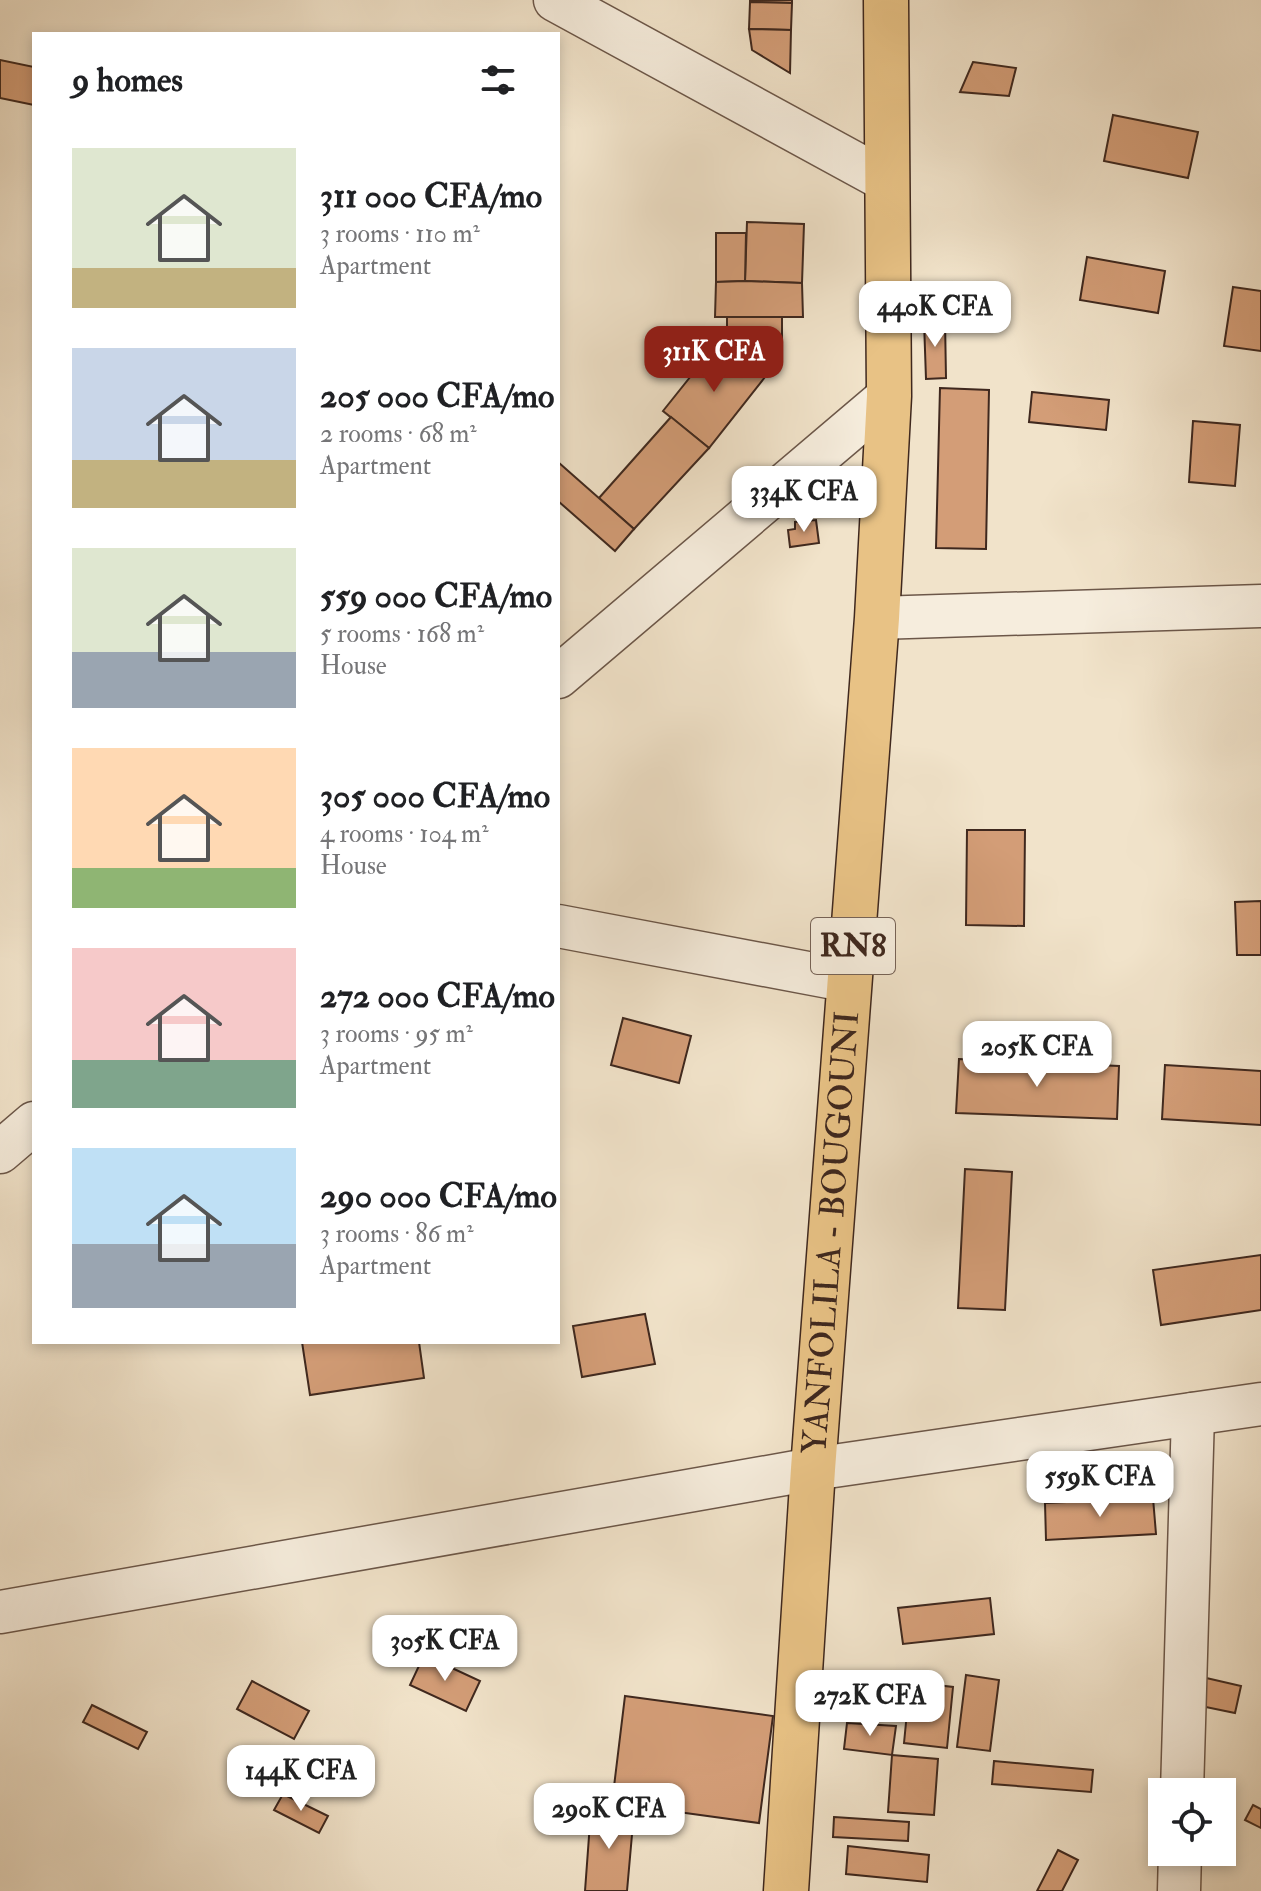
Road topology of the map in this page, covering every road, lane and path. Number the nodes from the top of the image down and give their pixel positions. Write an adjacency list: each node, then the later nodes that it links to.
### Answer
1 (555, 0): 3 (street)
2 (886, 0): 3 (main road, YANFOLILA - BOUGOUNI / RN8)
3 (887, 181): 4 (main road, YANFOLILA - BOUGOUNI / RN8)
4 (889, 396): 6 (main road, YANFOLILA - BOUGOUNI / RN8); 7 (street)
5 (1261, 606): 6 (street)
6 (877, 618): 9 (main road, YANFOLILA - BOUGOUNI / RN8)
7 (560, 675)
8 (560, 926): 9 (street)
9 (850, 981): 14 (main road, YANFOLILA - BOUGOUNI / RN8)
10 (32, 1125): 11 (street)
11 (0, 1152)
12 (1261, 1404): 13 (street)
13 (1193, 1414): 14 (street); 16 (street)
14 (813, 1469): 15 (street); 18 (main road, YANFOLILA - BOUGOUNI / RN8)
15 (0, 1612)
16 (1182, 1778)
17 (1180, 1866): 19 (street)
18 (786, 1891)
19 (1179, 1891)

